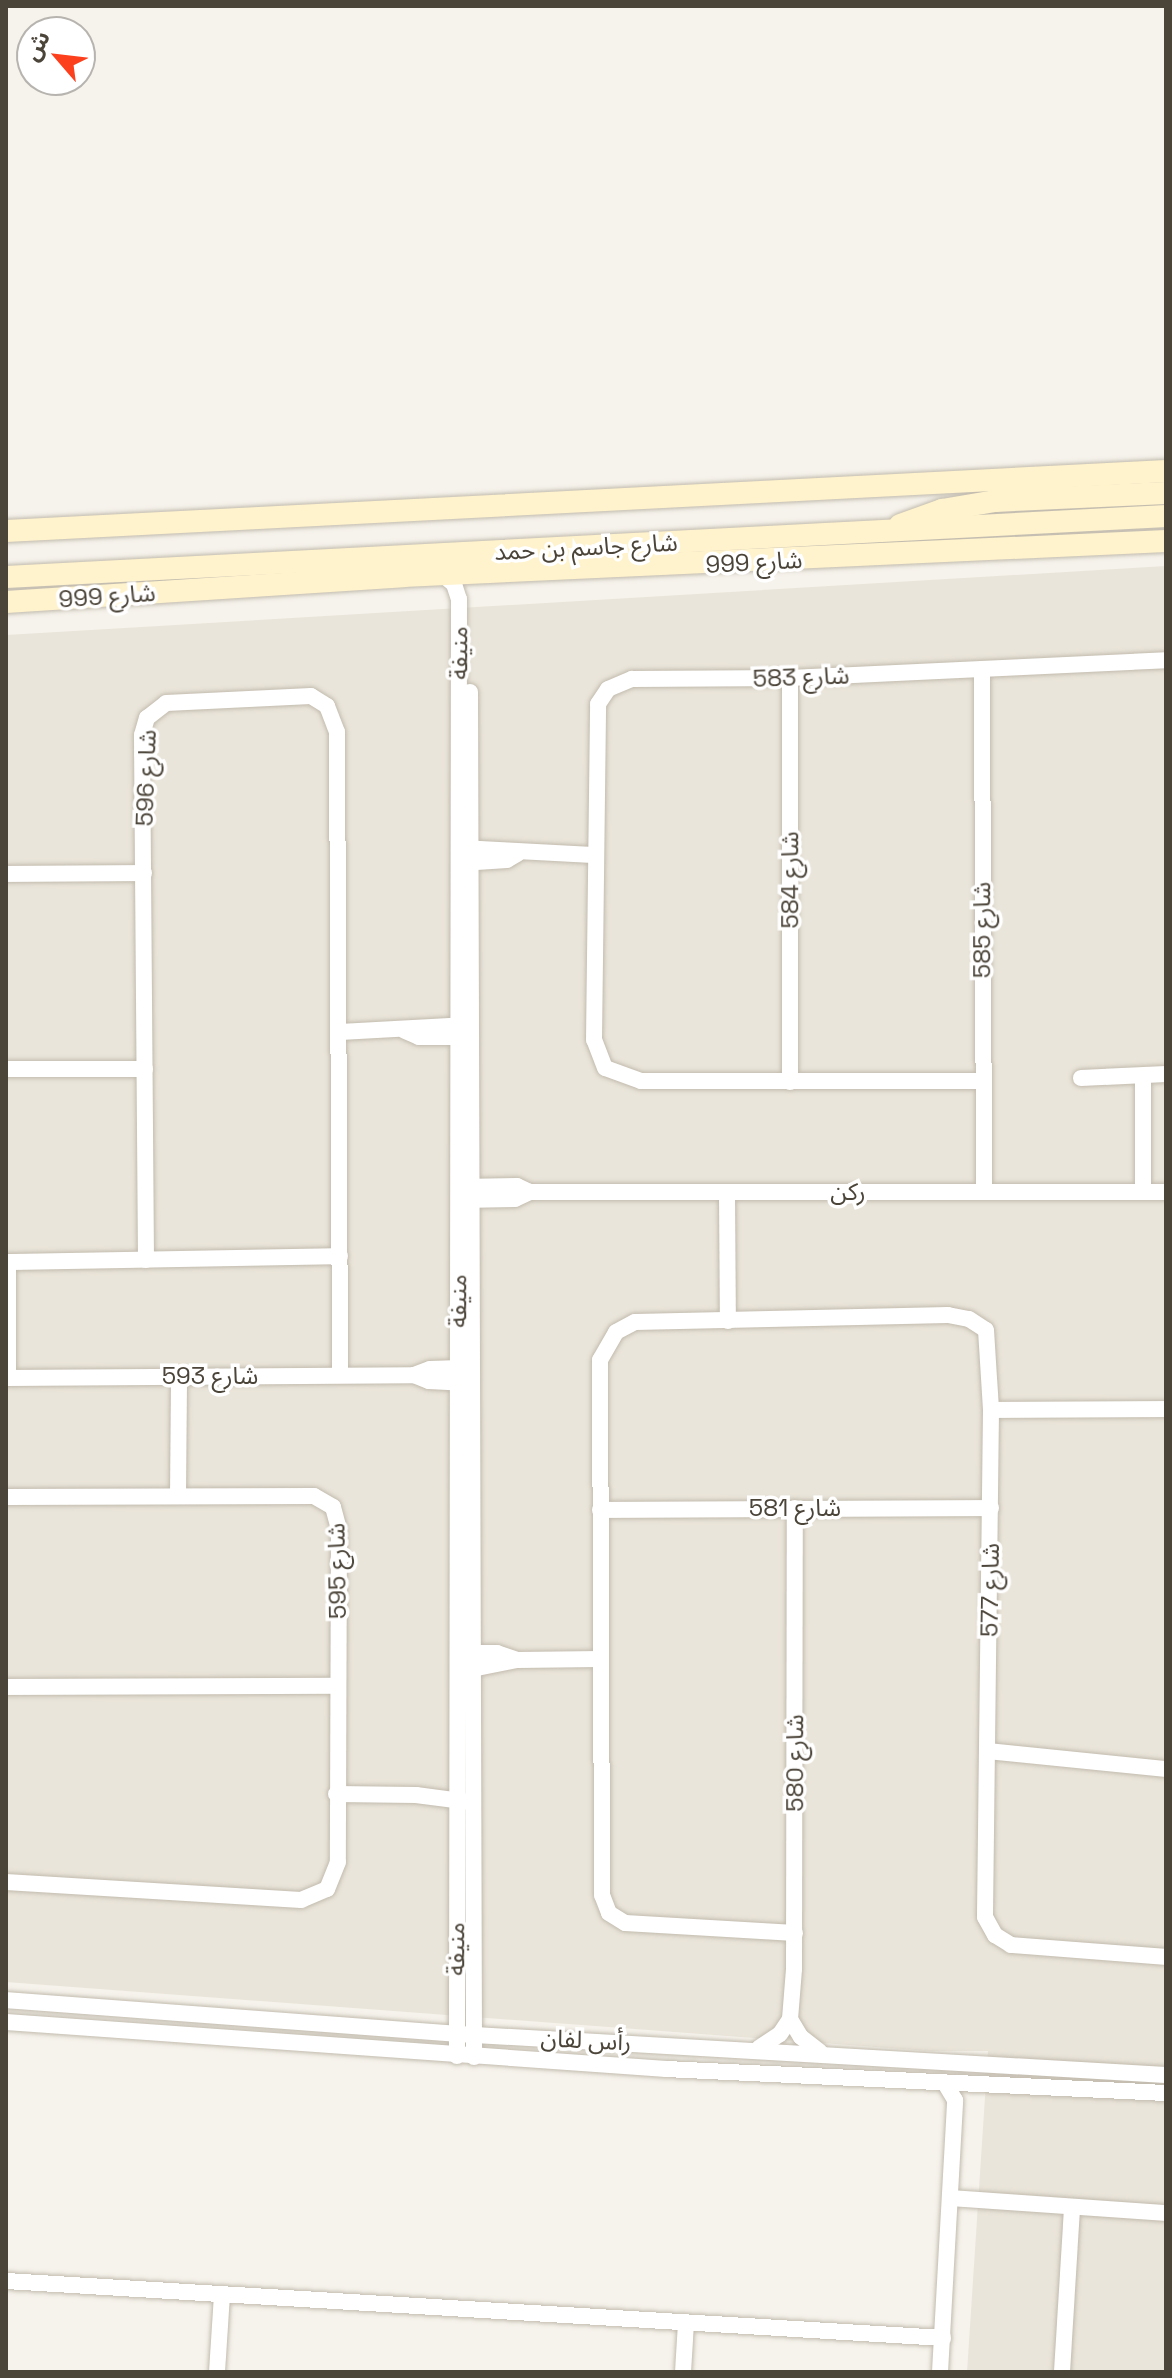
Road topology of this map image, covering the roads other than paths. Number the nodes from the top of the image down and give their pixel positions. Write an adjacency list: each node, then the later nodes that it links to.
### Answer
1 (1166, 471): 4 (main road, شارع جاسم بن حمد)
2 (1166, 493): 5 (main road)
3 (1165, 516): 5 (main road, شارع جاسم بن حمد); 7 (main road)
4 (6, 531)
5 (888, 532): 8 (main road, شارع جاسم بن حمد)
6 (1166, 541): 7 (main road, شارع 999)
7 (1108, 544): 10 (main road, شارع 999)
8 (589, 547): 9 (main road, شارع جاسم بن حمد); 10 (main road)
9 (299, 562): 13 (main road, شارع جاسم بن حمد); 14 (main road)
10 (561, 572): 12 (main road, شارع 999)
11 (442, 574): 12 (main road, شارع 999); 14 (main road, شارع 999); 20 (street, منيفة)
12 (480, 574): 20 (street, منيفة)
13 (6, 577)
14 (332, 581): 15 (main road, شارع 999)
15 (6, 602)
16 (1166, 660): 17 (street, شارع 583)
17 (982, 669): 18 (street, شارع 583); 30 (street, شارع 585)
18 (790, 678): 19 (street, شارع 583); 31 (street, شارع 584)
19 (593, 855): 20 (street); 31 (street, شارع 583)
20 (465, 856): 23 (street, منيفة)
21 (144, 873): 22 (street); 24 (street, شارع 596); 26 (street, شارع 596)
22 (6, 874)
23 (465, 1031): 24 (street); 36 (street, منيفة)
24 (340, 1032): 37 (street, شارع 596)
25 (6, 1069): 26 (street)
26 (145, 1069): 38 (street, شارع 596)
27 (1166, 1074): 28 (street)
28 (1143, 1076): 29 (street); 34 (street)
29 (1081, 1078)
30 (982, 1081): 31 (street, شارع 583); 33 (street, شارع 585)
31 (790, 1082)
32 (727, 1192): 33 (street, ركن); 36 (street, ركن); 40 (street)
33 (984, 1192): 34 (street, ركن)
34 (1143, 1192): 35 (street, ركن)
35 (1166, 1192)
36 (465, 1193): 43 (street, منيفة)
37 (340, 1256): 38 (street); 41 (street, شارع 596)
38 (146, 1260): 39 (street)
39 (7, 1262): 44 (street)
40 (728, 1321): 46 (street, شارع 577); 51 (street, شارع 577)
41 (340, 1375): 42 (street, شارع 593); 43 (street, شارع 593)
42 (179, 1376): 44 (street, شارع 593); 47 (street)
43 (464, 1376): 53 (street, منيفة); 59 (street, منيفة)
44 (7, 1378)
45 (1166, 1409): 46 (street)
46 (991, 1410): 50 (street, شارع 577)
47 (178, 1496): 48 (street, شارع 595); 54 (street, شارع 595)
48 (6, 1497)
49 (795, 1508): 50 (street, شارع 581); 51 (street, شارع 581); 61 (street, شارع 580)
50 (991, 1508): 56 (street, شارع 577)
51 (600, 1510): 52 (street, شارع 577)
52 (600, 1659): 53 (street); 61 (street, شارع 577)
53 (472, 1661): 59 (street, منيفة)
54 (337, 1686): 55 (street); 58 (street, شارع 595)
55 (6, 1687)
56 (988, 1751): 57 (street); 62 (street, شارع 577)
57 (1164, 1765)
58 (336, 1794): 59 (street); 60 (street, شارع 595)
59 (466, 1796): 68 (street, منيفة)
60 (6, 1882)
61 (795, 1933): 65 (street, شارع 580)
62 (1166, 1957)
63 (6, 2000): 64 (street, رأس لفان)
64 (44, 2003): 67 (street); 68 (street, رأس لفان)
65 (790, 2019): 69 (street); 70 (street)
66 (6, 2022): 67 (street, رأس لفان)
67 (43, 2023): 71 (street, رأس لفان)
68 (467, 2034): 69 (street, رأس لفان); 71 (street); 72 (street)
69 (759, 2048): 70 (street, رأس لفان)
70 (820, 2052): 74 (street, رأس لفان)
71 (457, 2056): 72 (street, رأس لفان)
72 (474, 2057): 76 (street, رأس لفان)
73 (1166, 2062): 74 (street)
74 (1147, 2073): 75 (street, رأس لفان)
75 (1166, 2075)
76 (944, 2082): 77 (street, رأس لفان); 79 (street)
77 (975, 2083): 78 (street, رأس لفان); 79 (street)
78 (1166, 2093)
79 (955, 2100): 80 (street)
80 (951, 2198): 81 (street); 86 (street)
81 (1072, 2208): 82 (street); 90 (street)
82 (1166, 2213)
83 (6, 2281): 84 (street)
84 (222, 2294): 85 (street); 87 (street)
85 (686, 2323): 86 (street); 88 (street)
86 (943, 2338): 89 (street)
87 (217, 2372)
88 (683, 2372)
89 (940, 2372)
90 (1062, 2372)

